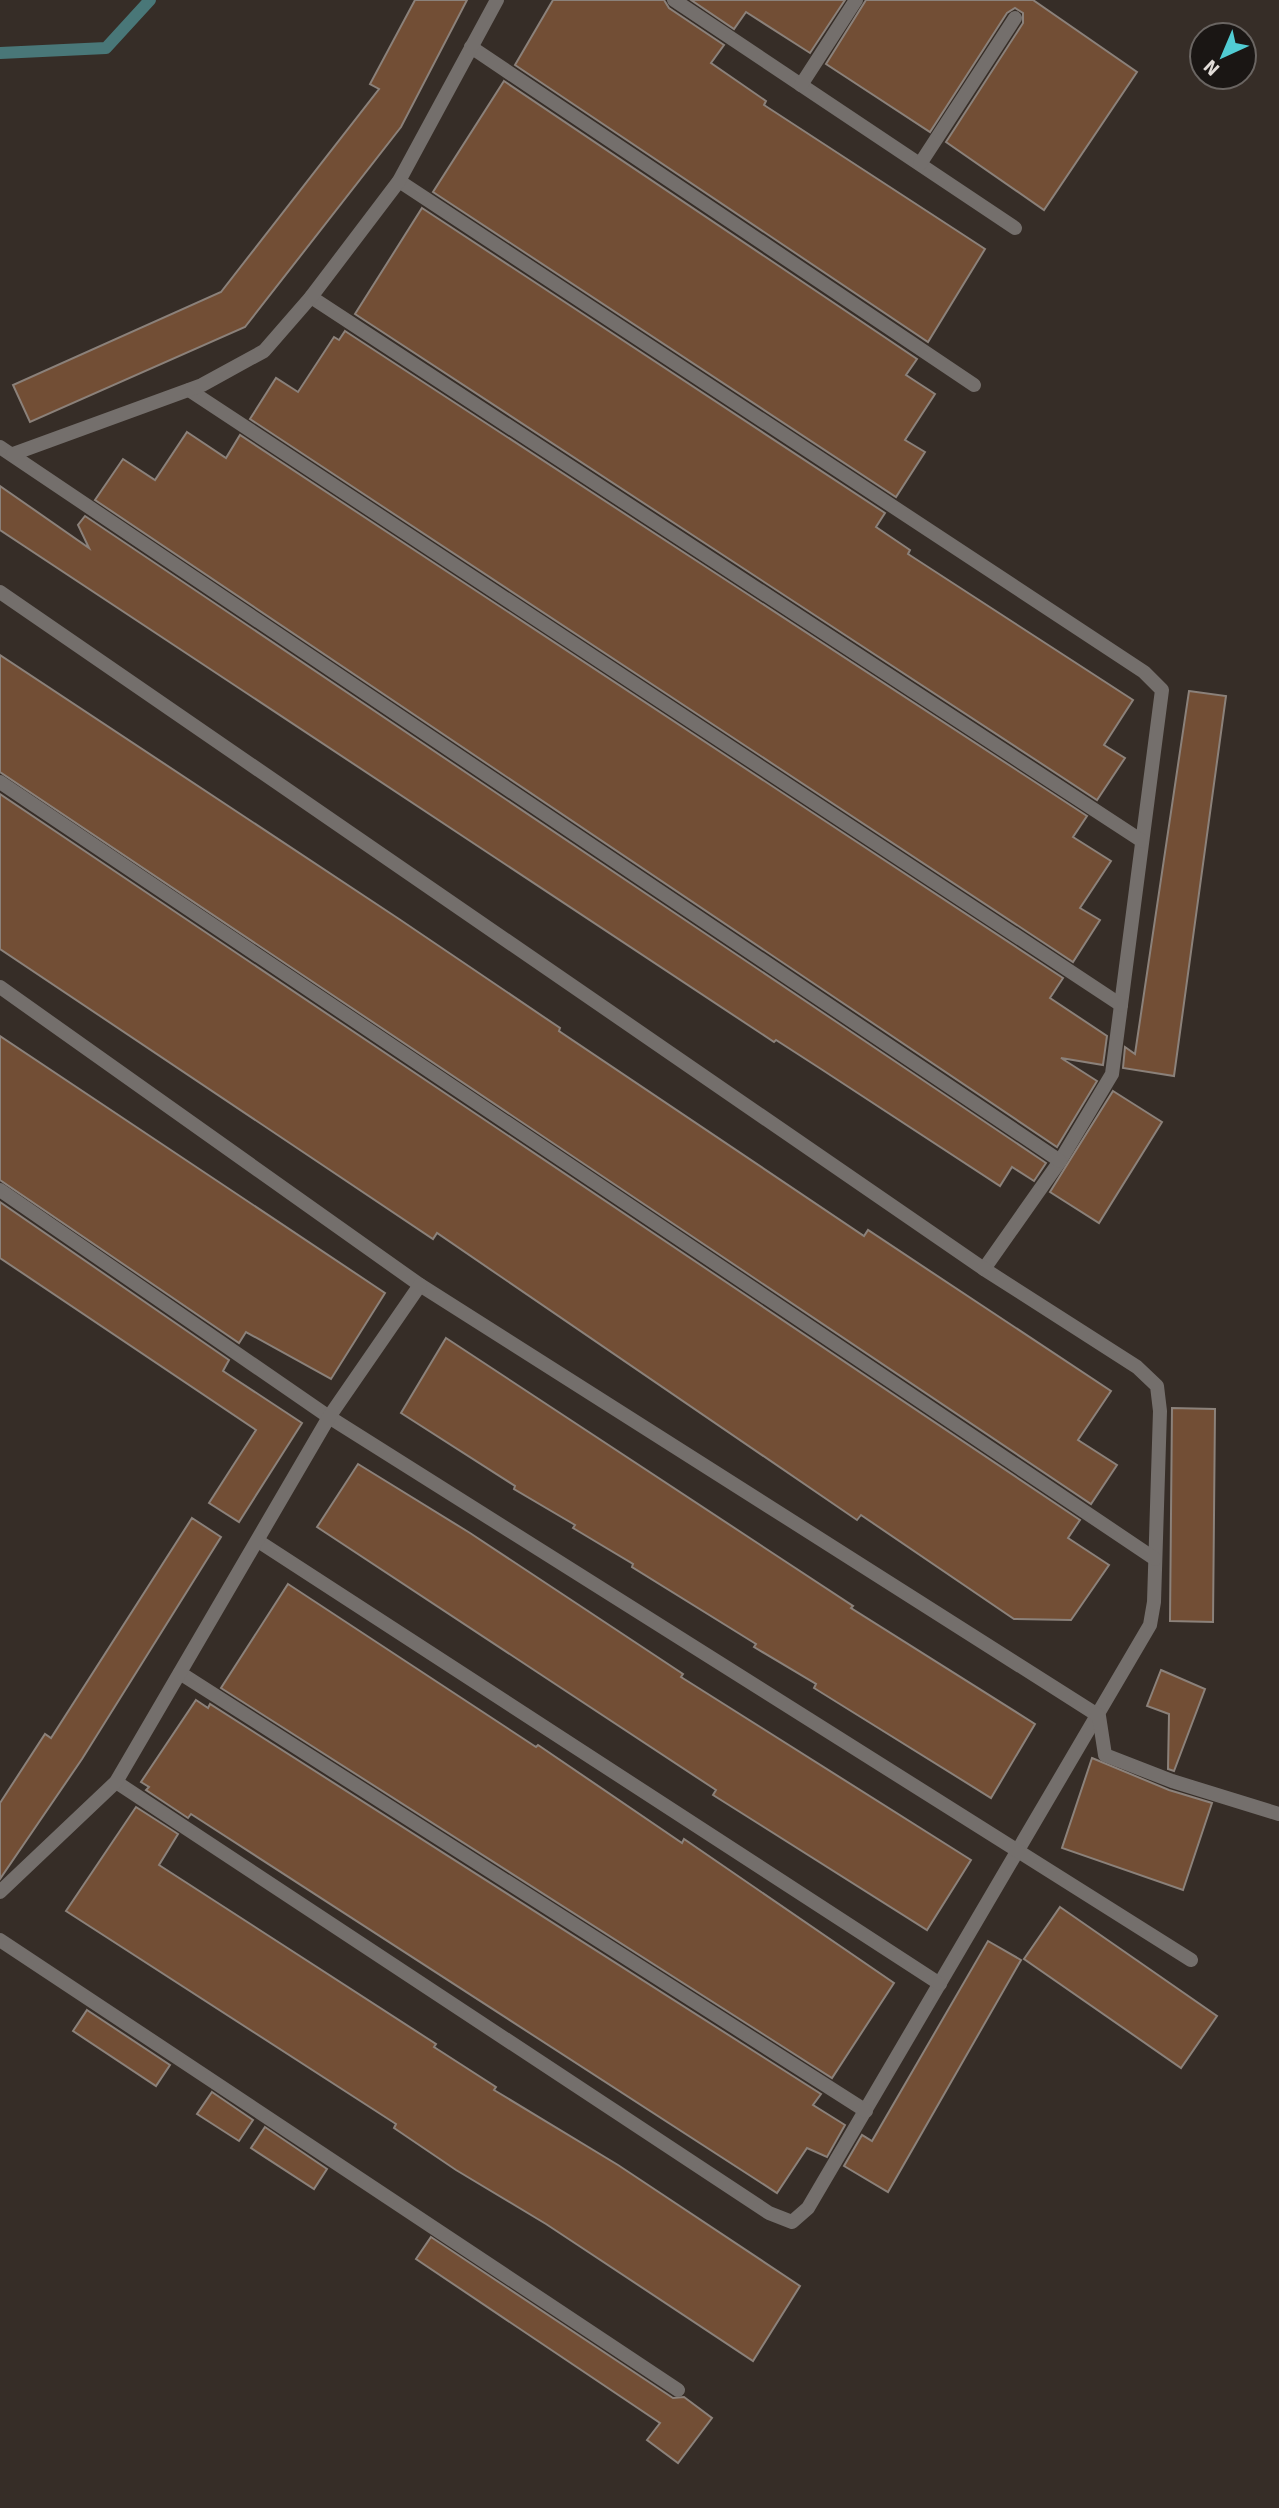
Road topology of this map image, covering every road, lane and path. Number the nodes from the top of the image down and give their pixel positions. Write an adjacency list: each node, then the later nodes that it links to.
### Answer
1 (497, 0): 5 (street)
2 (856, 0): 6 (street)
3 (676, 1): 6 (street)
4 (1015, 18): 7 (street)
5 (471, 47): 8 (street); 11 (street)
6 (801, 85): 7 (street)
7 (920, 164): 9 (street)
8 (399, 181): 10 (street); 16 (street)
9 (1016, 228)
10 (312, 297): 12 (street); 16 (street)
11 (974, 385)
12 (189, 390): 13 (street); 18 (street)
13 (7, 450): 19 (street)
14 (0, 592): 21 (street)
15 (0, 782): 25 (street)
16 (1142, 841): 18 (street)
17 (0, 987): 22 (street)
18 (1121, 1005): 19 (street)
19 (1060, 1161): 21 (street)
20 (0, 1190): 23 (street)
21 (984, 1269): 25 (street)
22 (421, 1285): 23 (street); 27 (street)
23 (329, 1417): 24 (street); 30 (street)
24 (258, 1541): 26 (street); 34 (street)
25 (1155, 1559): 27 (street)
26 (180, 1673): 28 (street); 35 (street)
27 (1098, 1716): 29 (street); 30 (street)
28 (116, 1782): 31 (street); 35 (street)
29 (1279, 1814)
30 (1018, 1852): 33 (street); 34 (street)
31 (0, 1892)
32 (0, 1940): 36 (street)
33 (1191, 1960)
34 (940, 1984): 35 (street)
35 (866, 2110)
36 (678, 2390)

